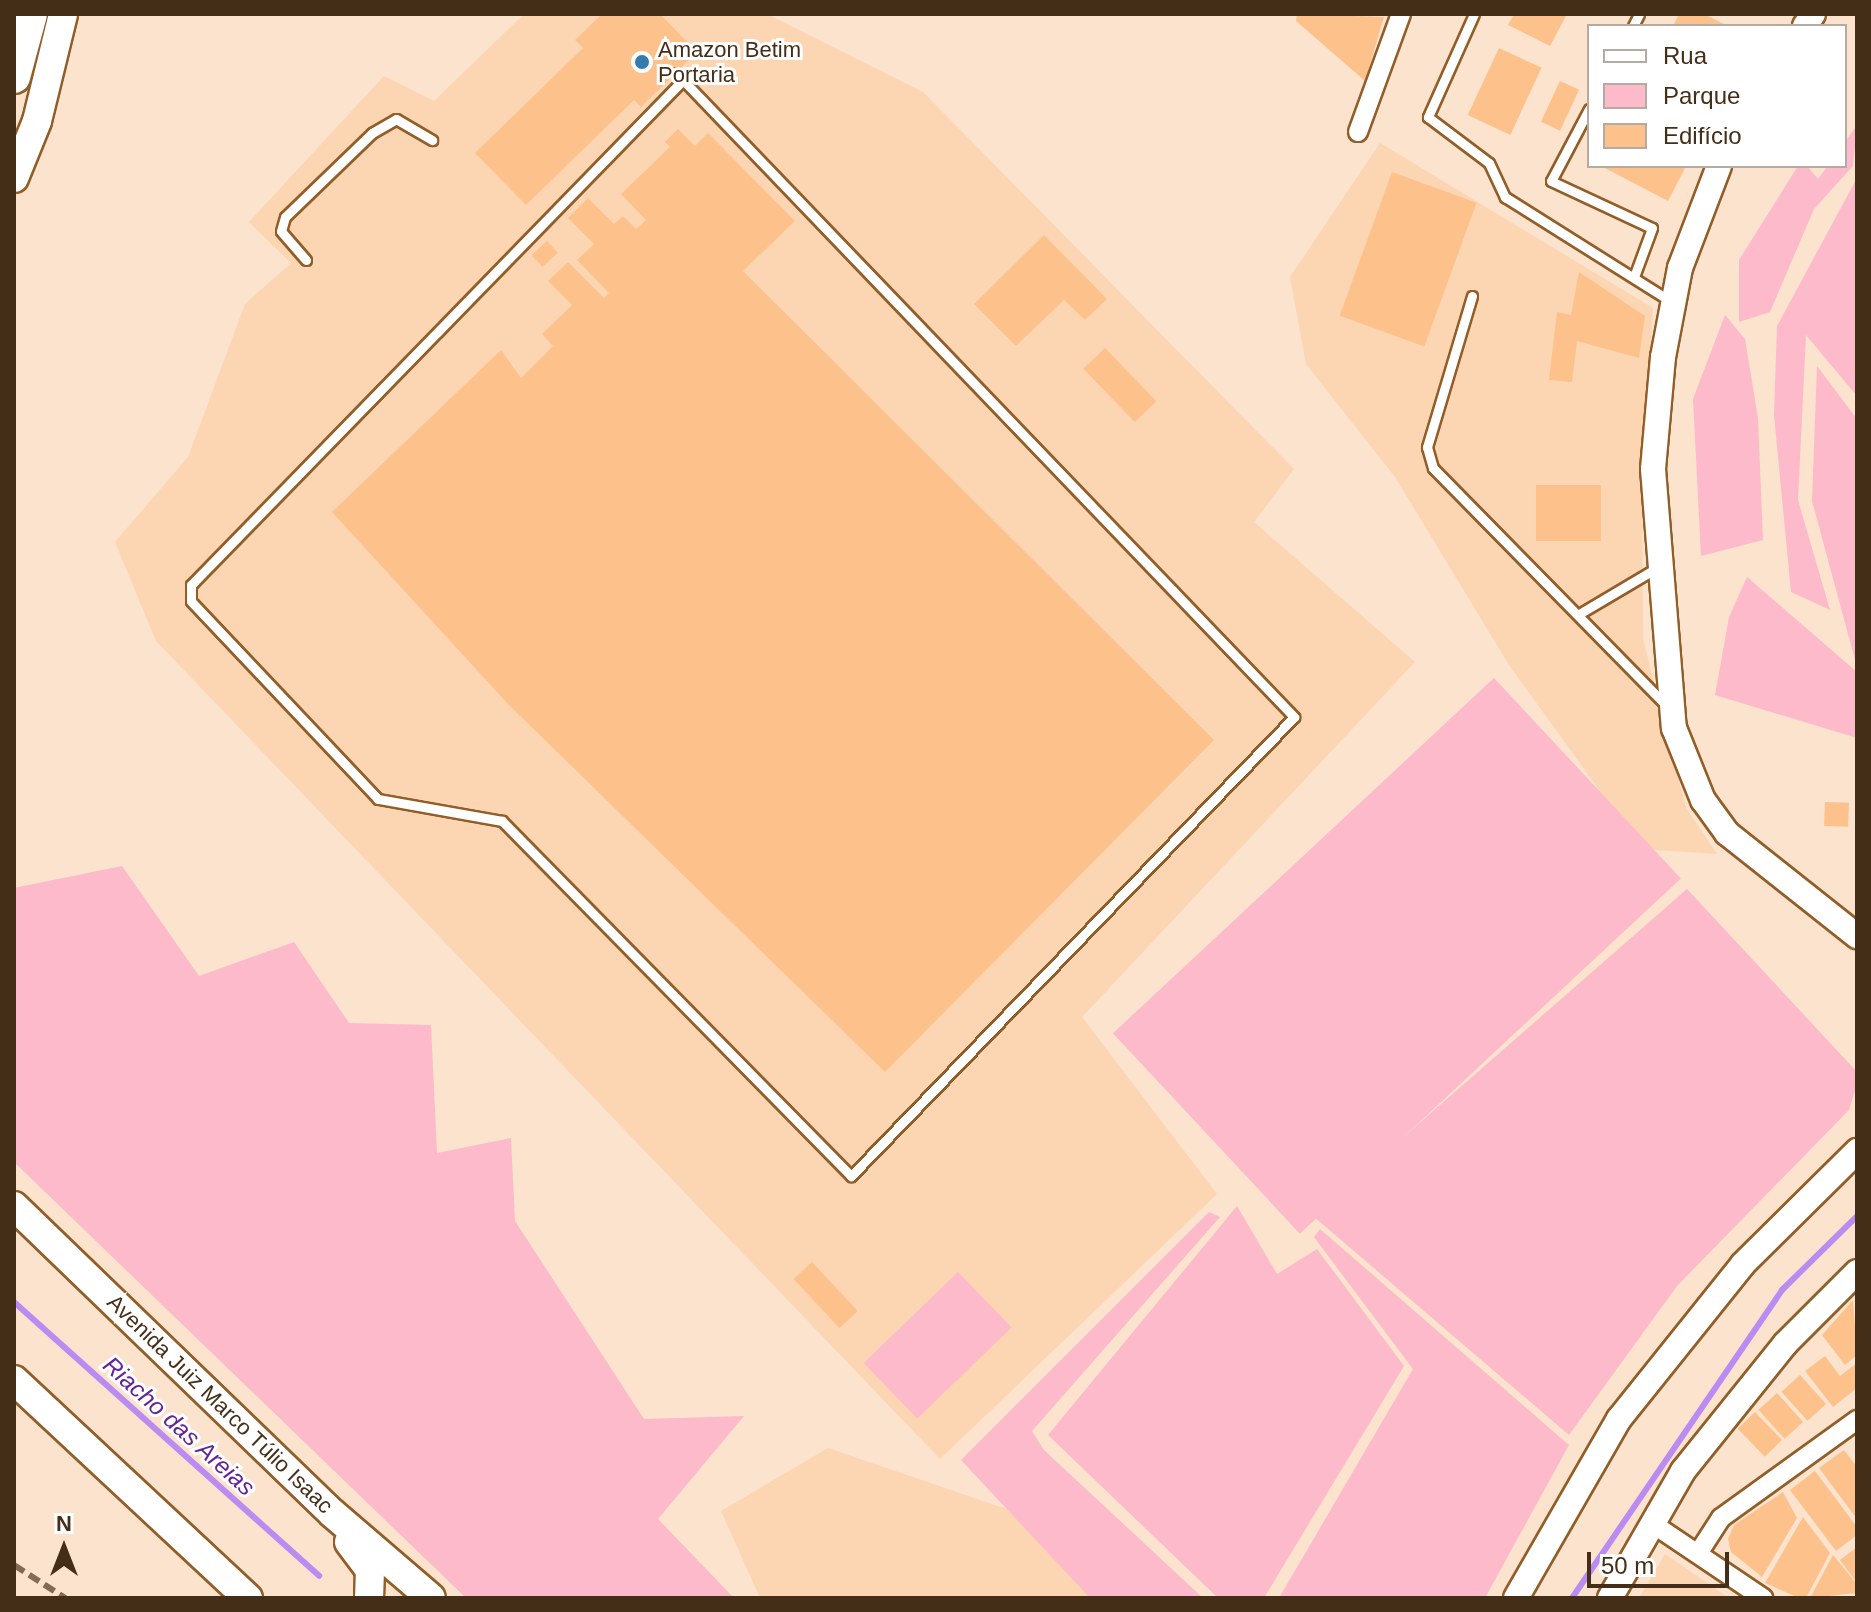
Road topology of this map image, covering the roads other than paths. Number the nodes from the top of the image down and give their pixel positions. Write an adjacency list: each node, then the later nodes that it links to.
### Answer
1 (31, 14): 6 (highway)
2 (63, 14): 11 (main road)
3 (1401, 14): 8 (street)
4 (1474, 14): 13 (lane)
5 (680, 76): 5 (lane)
6 (14, 77)
7 (1587, 113): 13 (lane)
8 (1358, 132)
9 (432, 140): 12 (lane)
10 (1718, 168): 15 (main road)
11 (14, 178)
12 (306, 260)
13 (1634, 277): 15 (lane)
14 (1472, 296): 17 (lane)
15 (1673, 302): 16 (main road)
16 (1658, 567): 17 (lane); 18 (main road)
17 (1579, 614): 18 (lane)
18 (1672, 711): 19 (main road)
19 (1857, 936)
20 (1857, 1151): 33 (main road)
21 (14, 1206): 24 (main road, Avenida Juiz Marco Túlio Isaac)
22 (1857, 1272): 27 (main road)
23 (14, 1380): 26 (main road)
24 (214, 1399): 31 (main road); 32 (main road, Avenida Juiz Marco Túlio Isaac)
25 (1857, 1420): 28 (street)
26 (159, 1516): 29 (main road); 30 (main road)
27 (1653, 1524): 28 (street); 34 (main road)
28 (1699, 1552): 35 (street)
29 (248, 1598)
30 (266, 1598)
31 (369, 1598)
32 (431, 1598)
33 (1516, 1598)
34 (1610, 1598)
35 (1763, 1598)

